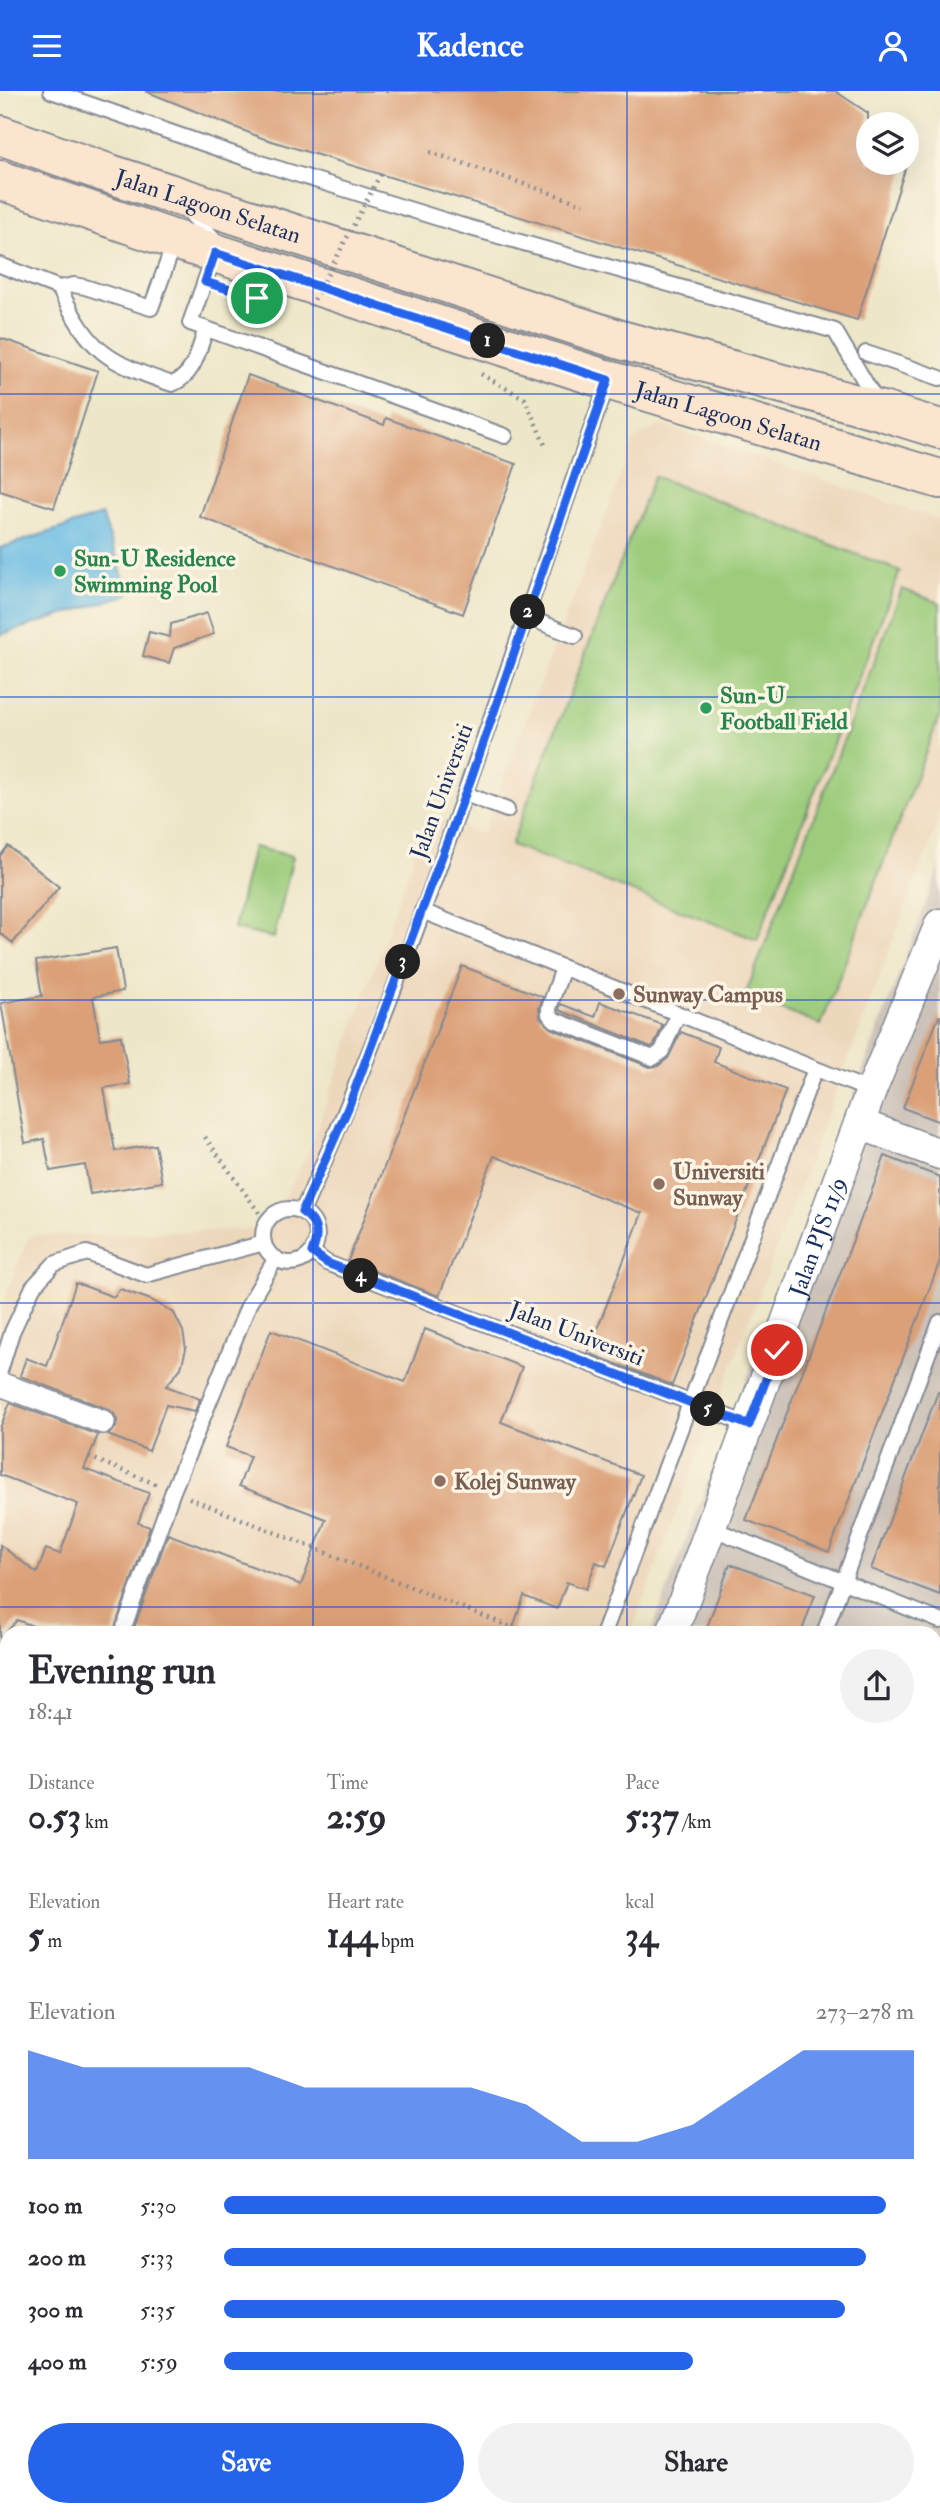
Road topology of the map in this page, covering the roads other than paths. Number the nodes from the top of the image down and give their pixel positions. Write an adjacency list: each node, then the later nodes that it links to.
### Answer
1 (51, 91): 14 (lane)
2 (0, 135): 4 (main road, Jalan Lagoon Selatan)
3 (0, 180): 6 (main road, Jalan Lagoon Selatan)
4 (171, 194): 5 (main road, Jalan Lagoon Selatan); 6 (lane)
5 (251, 219): 6 (lane); 10 (main road, Jalan Lagoon Selatan)
6 (198, 239): 8 (lane); 9 (lane); 13 (main road, Jalan Lagoon Selatan)
7 (0, 265): 8 (lane)
8 (59, 288): 9 (lane)
9 (206, 329): 16 (lane)
10 (621, 340): 13 (main road); 14 (main road, Jalan Lagoon Selatan)
11 (866, 353): 12 (lane)
12 (940, 378)
13 (608, 380): 17 (main road, Jalan Lagoon Selatan); 18 (lane, Jalan Universiti)
14 (882, 411): 15 (main road, Jalan Lagoon Selatan)
15 (940, 429)
16 (505, 436)
17 (940, 479)
18 (527, 617): 19 (lane); 20 (lane, Jalan Universiti)
19 (575, 636)
20 (465, 794): 21 (lane); 22 (lane, Jalan Universiti)
21 (507, 810)
22 (422, 911): 24 (lane); 30 (lane, Jalan Universiti)
23 (940, 924): 27 (street, Jalan PJS 11/9)
24 (563, 968): 25 (lane); 25 (lane)
25 (678, 1014): 26 (lane)
26 (815, 1069): 27 (lane); 37 (lane)
27 (871, 1091): 28 (street, Jalan PJS 11/9)
28 (859, 1123): 29 (street); 39 (street, Jalan PJS 11/9)
29 (940, 1154)
30 (302, 1212): 31 (lane); 32 (lane)
31 (264, 1243): 33 (lane); 35 (lane)
32 (312, 1252): 33 (lane); 37 (lane, Jalan Universiti)
33 (276, 1258): 43 (lane)
34 (940, 1321): 41 (lane)
35 (0, 1371)
36 (0, 1384): 38 (street)
37 (689, 1402): 39 (lane, Jalan Universiti); 44 (lane)
38 (103, 1422)
39 (749, 1425): 40 (street, Jalan PJS 11/9)
40 (711, 1528): 41 (lane); 45 (street, Jalan PJS 11/9)
41 (843, 1582): 42 (lane); 46 (lane)
42 (940, 1621)
43 (125, 1626)
44 (607, 1626)
45 (675, 1626)
46 (827, 1626)

